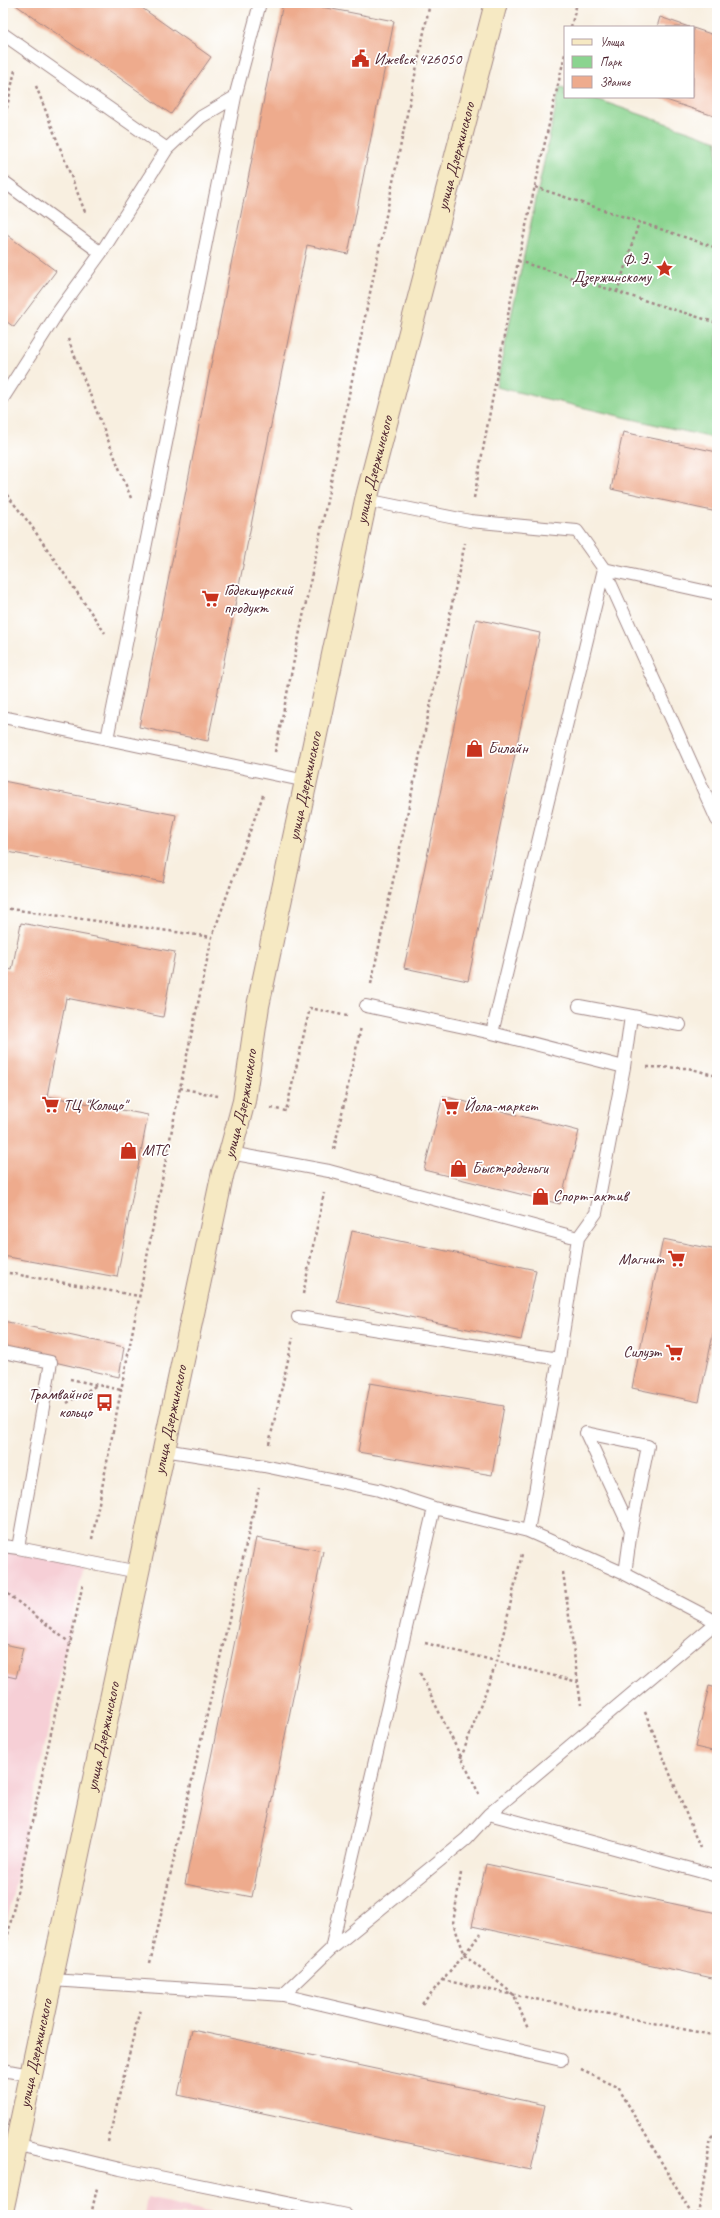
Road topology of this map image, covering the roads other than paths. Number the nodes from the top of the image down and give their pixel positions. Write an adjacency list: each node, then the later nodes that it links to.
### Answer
1 (260, 3): 4 (lane)
2 (496, 3): 9 (street, улица Дзержинского)
3 (3, 34): 5 (lane)
4 (235, 97): 5 (lane); 13 (lane)
5 (167, 149): 7 (lane)
6 (3, 181): 7 (lane)
7 (101, 253): 8 (lane)
8 (3, 398)
9 (366, 500): 10 (lane); 14 (street, улица Дзержинского)
10 (604, 569): 11 (lane); 15 (lane); 20 (lane)
11 (717, 594)
12 (3, 717): 13 (lane)
13 (107, 739): 14 (lane)
14 (306, 781): 22 (street, улица Дзержинского)
15 (717, 820)
16 (366, 1006): 20 (lane)
17 (579, 1006): 18 (lane)
18 (631, 1016): 19 (lane); 21 (lane)
19 (680, 1025)
20 (492, 1033): 21 (lane)
21 (624, 1067): 23 (lane)
22 (230, 1153): 23 (lane); 27 (street, улица Дзержинского)
23 (578, 1238): 26 (lane)
24 (298, 1317): 26 (lane)
25 (3, 1352): 32 (lane)
26 (559, 1360): 30 (lane)
27 (164, 1450): 28 (lane); 33 (street, улица Дзержинского)
28 (434, 1508): 30 (lane); 38 (lane)
29 (631, 1530): 29 (lane); 34 (lane)
30 (528, 1531): 34 (lane)
31 (3, 1546): 32 (lane)
32 (18, 1548): 33 (lane)
33 (138, 1572): 39 (street, улица Дзержинского)
34 (625, 1574): 35 (lane)
35 (716, 1622): 36 (lane)
36 (489, 1814): 37 (lane); 38 (lane)
37 (714, 1875)
38 (331, 1949): 40 (lane)
39 (50, 1980): 40 (lane); 43 (street, улица Дзержинского)
40 (283, 1995): 41 (lane)
41 (561, 2060)
42 (3, 2070): 43 (lane)
43 (30, 2075): 44 (street, улица Дзержинского)
44 (15, 2144): 45 (street, улица Дзержинского); 46 (lane)
45 (3, 2207)
46 (346, 2215)

